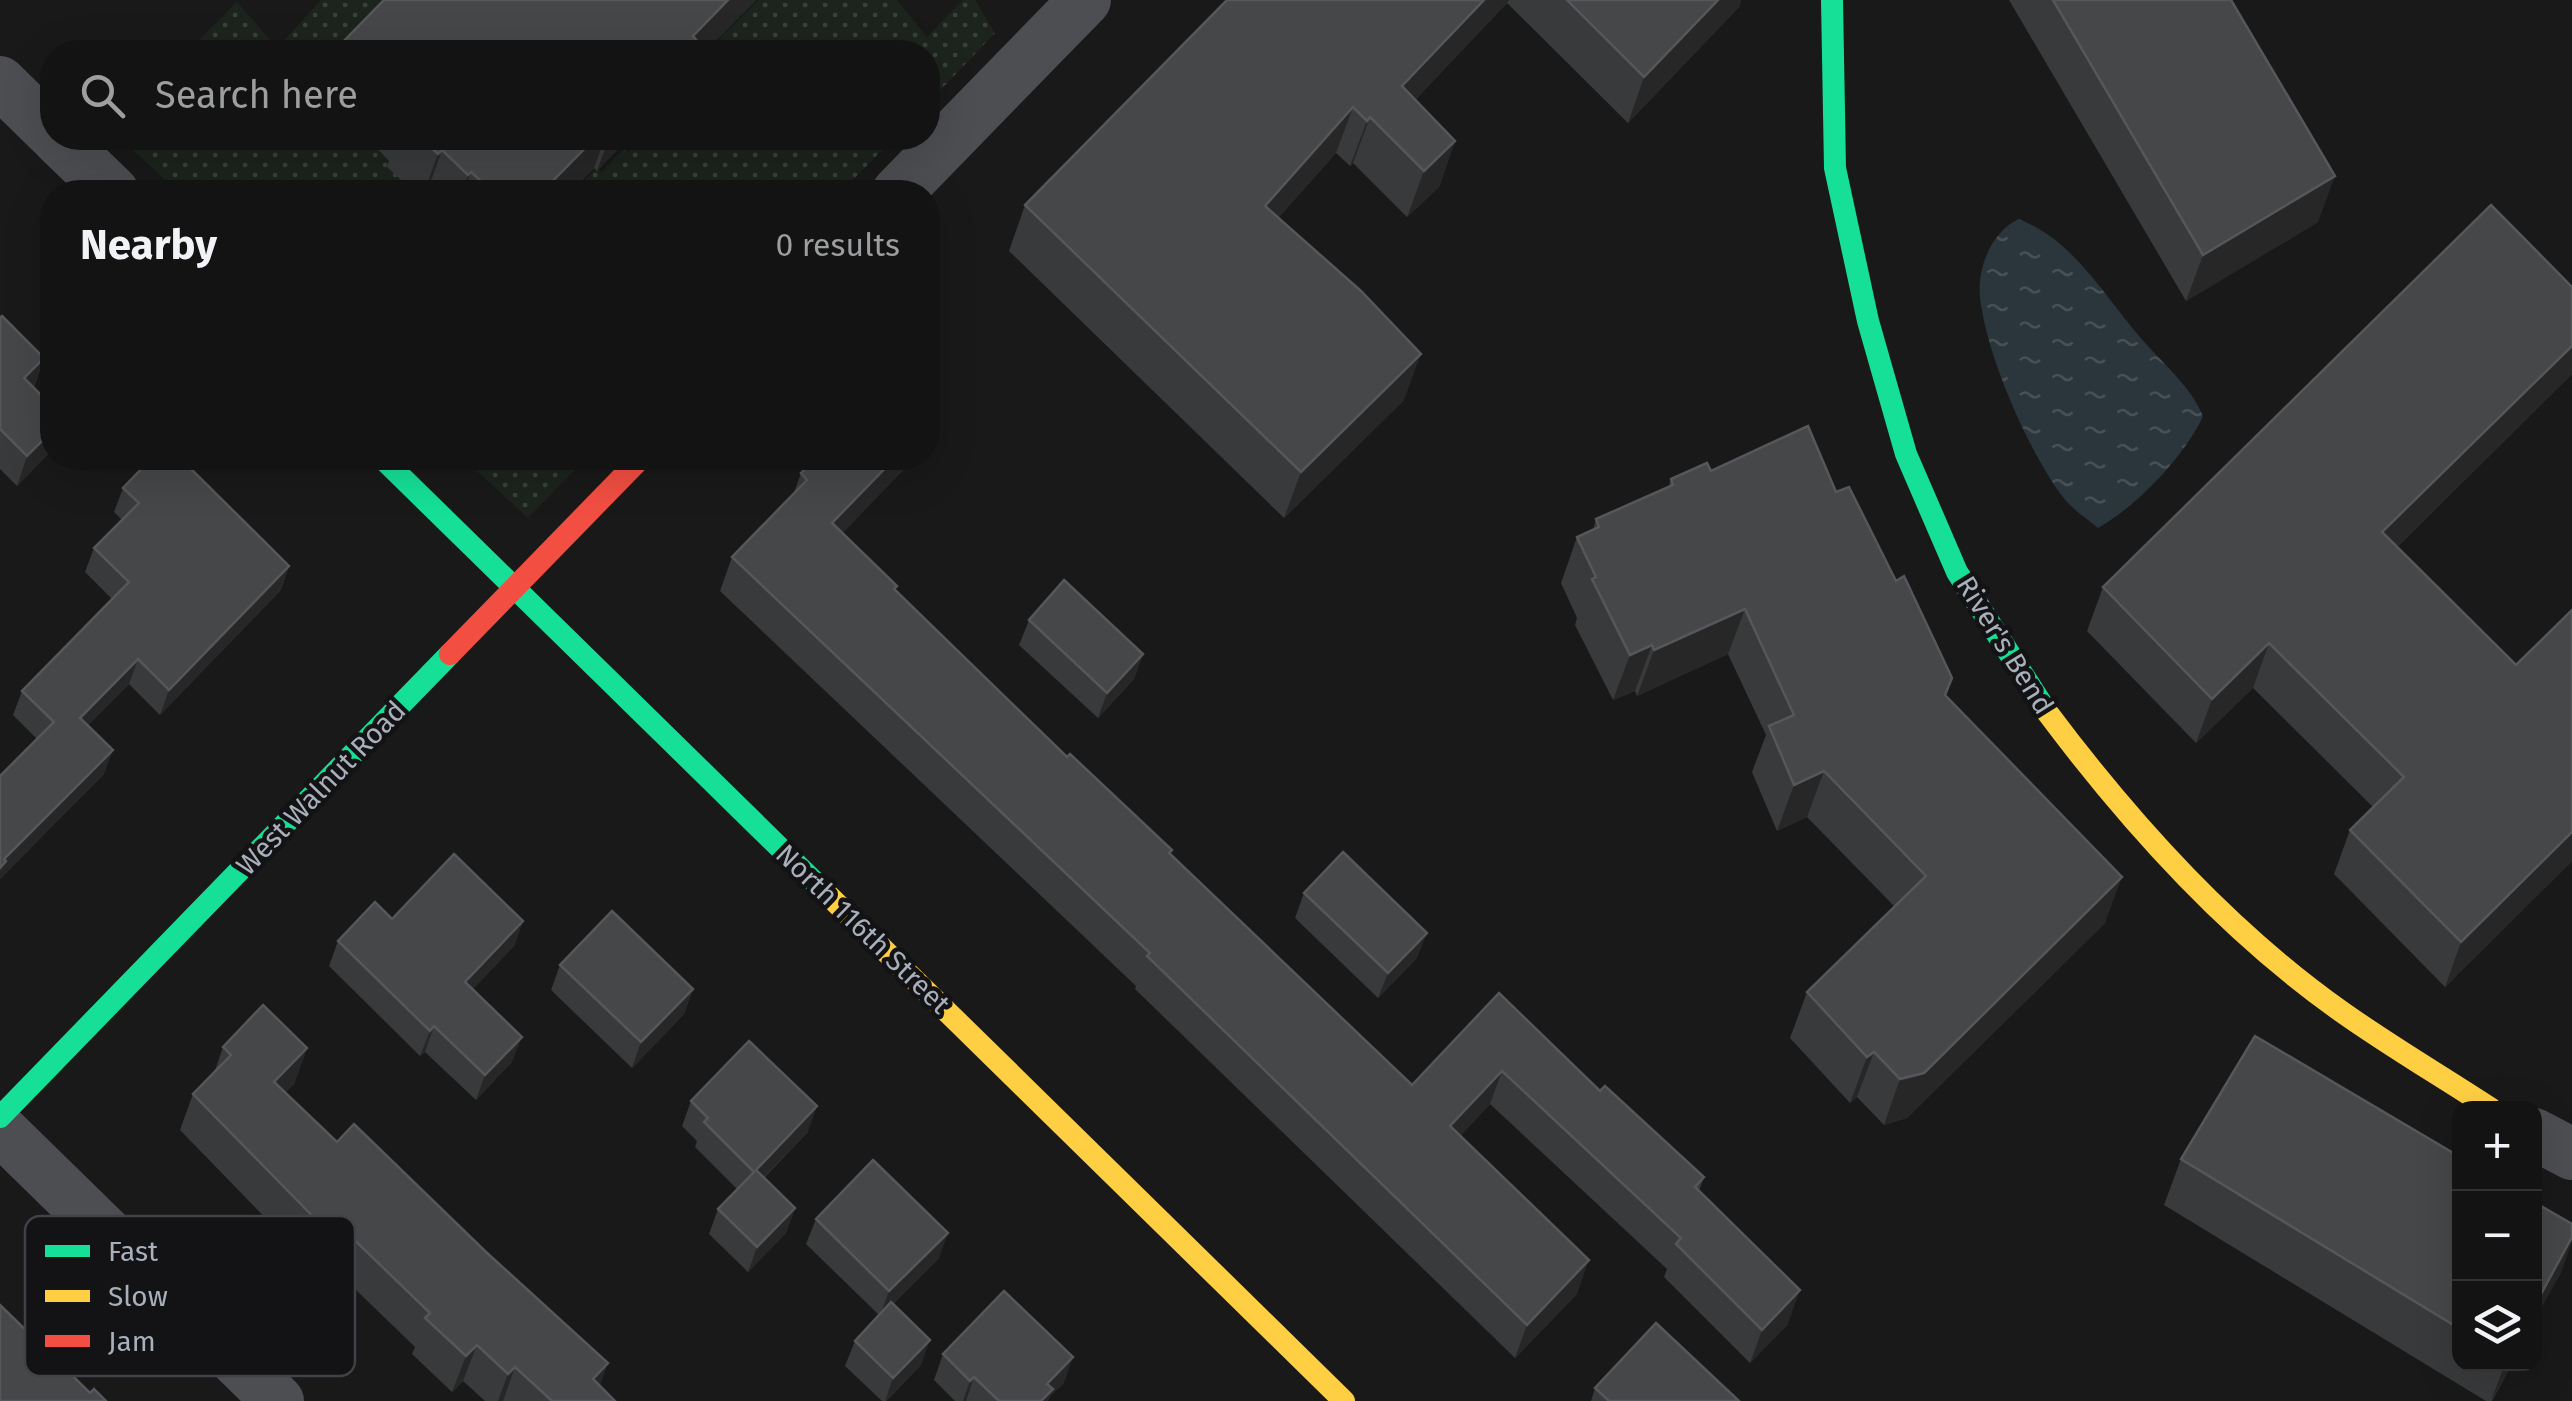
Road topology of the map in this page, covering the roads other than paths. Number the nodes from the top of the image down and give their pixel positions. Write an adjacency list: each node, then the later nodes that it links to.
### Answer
1 (1085, 0): 5 (street)
2 (1832, 0): 13 (street, River's Bend)
3 (0, 82): 4 (street)
4 (40, 121)
5 (940, 149)
6 (70, 150): 8 (street)
7 (939, 150): 9 (street)
8 (101, 180)
9 (910, 180)
10 (394, 470): 12 (street, North 116th Street)
11 (629, 470): 12 (street, West Walnut Road)
12 (515, 588): 14 (street, West Walnut Road); 21 (street, North 116th Street)
13 (2479, 1101)
14 (0, 1117)
15 (0, 1129): 18 (street)
16 (2542, 1138): 17 (street)
17 (2572, 1154)
18 (89, 1216)
19 (252, 1376): 20 (street)
20 (278, 1401)
21 (1344, 1401)

